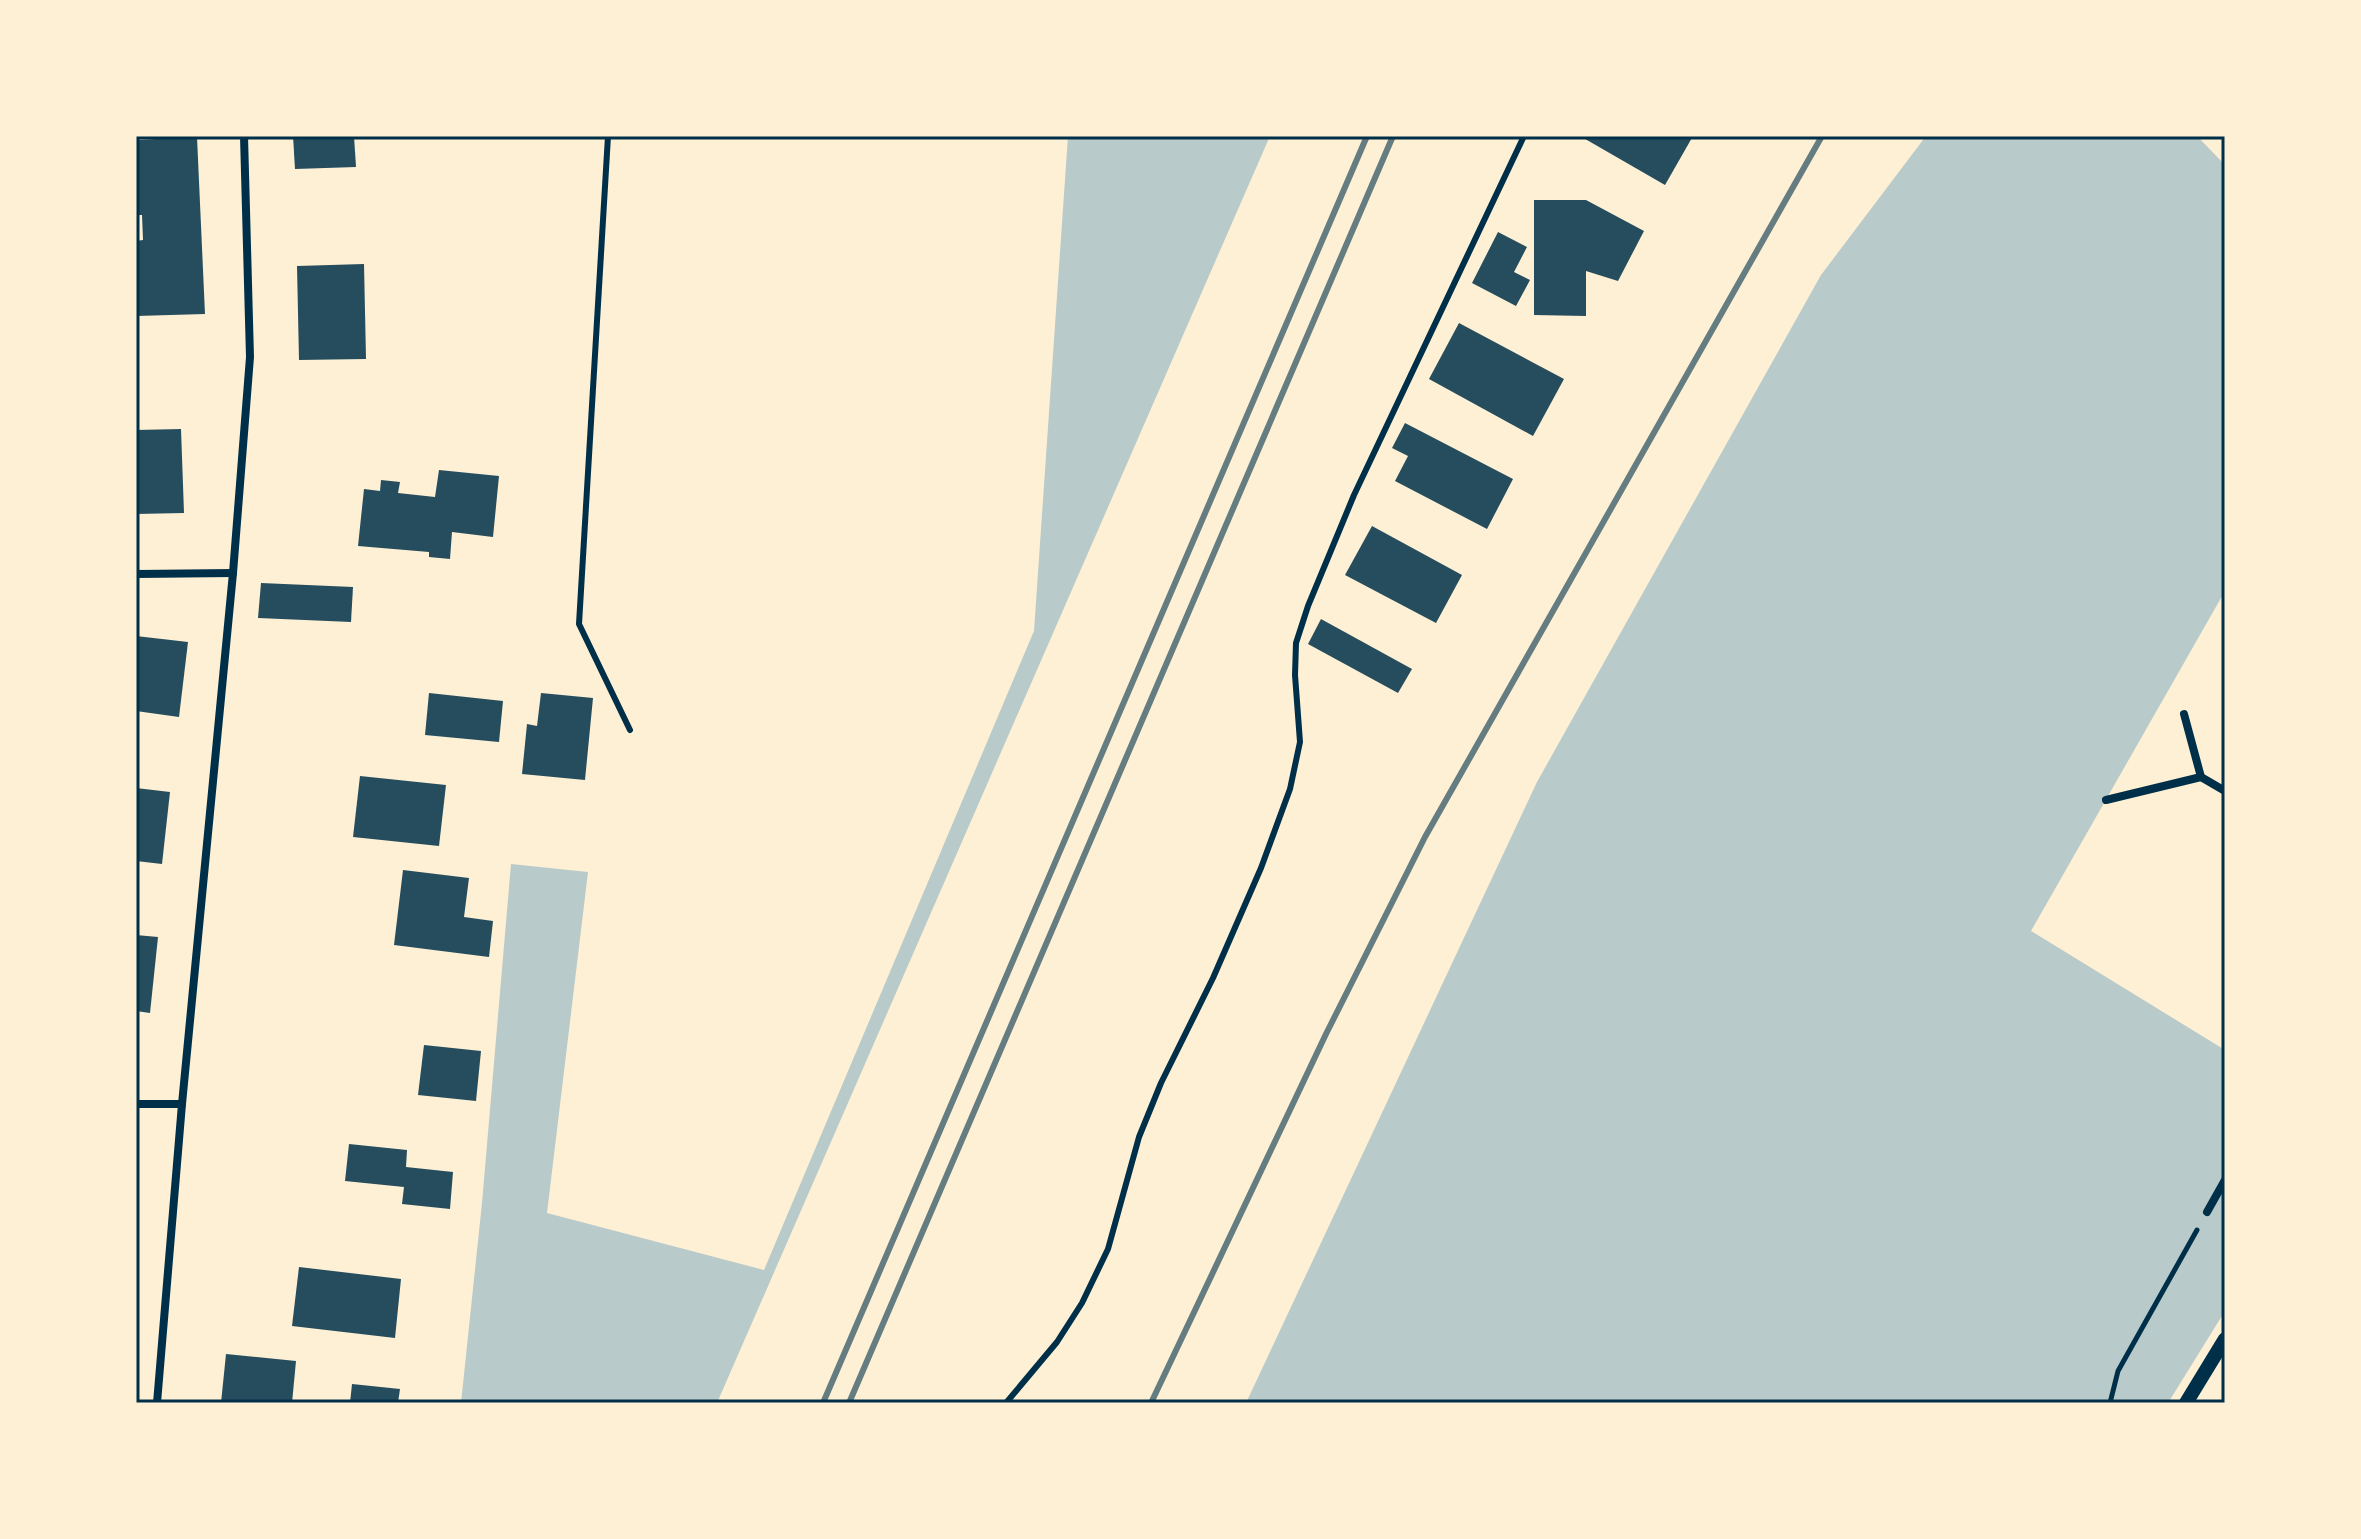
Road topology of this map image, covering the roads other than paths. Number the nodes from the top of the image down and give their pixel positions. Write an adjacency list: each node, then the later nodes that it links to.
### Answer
1 (244, 136): 4 (street)
2 (608, 136): 7 (lane)
3 (1524, 136): 17 (lane)
4 (233, 573): 5 (street); 12 (street)
5 (136, 574)
6 (2184, 714): 8 (street)
7 (630, 730)
8 (2201, 777): 9 (street); 10 (street)
9 (2225, 791)
10 (2106, 800)
11 (136, 1104): 12 (street)
12 (182, 1104): 16 (street)
13 (2225, 1180): 14 (street)
14 (2207, 1212)
15 (2225, 1339): 18 (street)
16 (157, 1403)
17 (1006, 1403)
18 (2186, 1403)

